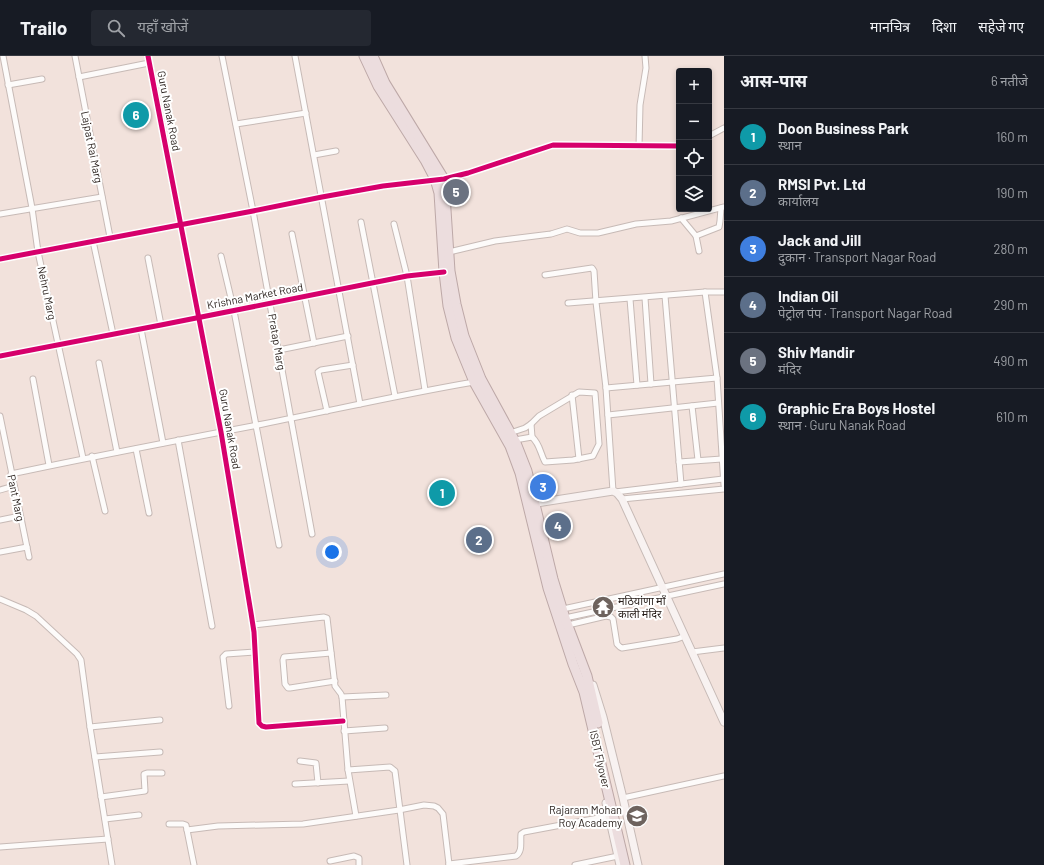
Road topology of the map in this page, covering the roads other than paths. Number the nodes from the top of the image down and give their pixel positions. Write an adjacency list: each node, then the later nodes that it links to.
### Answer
1 (3, 56): 12 (street, Nehru Marg)
2 (75, 56): 10 (street, Lajpat Rai Marg)
3 (148, 56): 9 (street, Guru Nanak Road)
4 (222, 56): 14 (street, Pratap Marg)
5 (295, 56): 13 (street)
6 (364, 56): 21 (highway)
7 (372, 56): 21 (highway)
8 (645, 56): 17 (street)
9 (149, 63): 10 (street); 30 (street, Guru Nanak Road)
10 (79, 77): 22 (street, Lajpat Rai Marg)
11 (42, 79): 12 (street)
12 (8, 85): 25 (street, Nehru Marg)
13 (306, 113): 14 (street); 20 (street)
14 (236, 124): 26 (street, Pratap Marg)
15 (724, 128): 16 (street)
16 (712, 134)
17 (639, 146): 18 (street); 21 (street)
18 (676, 146)
19 (336, 151): 20 (street)
20 (314, 155): 23 (street)
21 (440, 179): 23 (street); 37 (highway); 42 (highway)
22 (102, 197): 25 (street); 34 (street, Lajpat Rai Marg)
23 (322, 197): 26 (street); 46 (street)
24 (722, 207): 28 (street); 33 (street)
25 (32, 208): 27 (street); 36 (street, Nehru Marg)
26 (253, 211): 30 (street); 54 (street, Pratap Marg)
27 (0, 214)
28 (681, 218): 33 (street); 37 (street)
29 (361, 222): 45 (street)
30 (180, 224): 34 (street); 57 (street, Guru Nanak Road)
31 (394, 224): 44 (street)
32 (292, 234): 49 (street)
33 (696, 236): 38 (street)
34 (110, 238): 35 (street)
35 (93, 241): 36 (street); 60 (street)
36 (38, 252): 41 (street); 63 (street, Nehru Marg)
37 (449, 252): 90 (highway)
38 (699, 252)
39 (221, 256): 56 (street)
40 (148, 258): 58 (street)
41 (0, 259)
42 (444, 272): 44 (street, Krishna Market Road); 71 (highway)
43 (546, 275): 53 (street)
44 (407, 276): 45 (street, Krishna Market Road); 76 (street)
45 (373, 283): 46 (street, Krishna Market Road); 77 (street)
46 (340, 289): 49 (street, Krishna Market Road); 61 (street)
47 (705, 292): 48 (street); 50 (street); 69 (street)
48 (724, 292)
49 (304, 296): 54 (street, Krishna Market Road); 62 (street)
50 (665, 296): 51 (street); 72 (street)
51 (645, 298): 52 (street); 73 (street)
52 (630, 299): 53 (street); 74 (street)
53 (596, 302): 55 (street); 75 (street)
54 (270, 303): 56 (street, Krishna Market Road); 64 (street, Pratap Marg)
55 (568, 303)
56 (234, 311): 57 (street, Krishna Market Road); 88 (street)
57 (200, 317): 58 (street, Krishna Market Road); 89 (street, Guru Nanak Road)
58 (161, 325): 59 (street, Krishna Market Road)
59 (141, 328): 60 (street, Krishna Market Road); 94 (street)
60 (113, 334): 63 (street, Krishna Market Road)
61 (348, 336): 62 (street); 67 (street)
62 (314, 343): 64 (street)
63 (58, 345): 65 (street, Krishna Market Road); 98 (street, Nehru Marg)
64 (279, 350): 86 (street, Pratap Marg)
65 (0, 356)
66 (99, 363): 96 (street)
67 (353, 365): 79 (street); 83 (street)
68 (32, 379): 103 (street)
69 (717, 380): 70 (street); 72 (street); 80 (street)
70 (724, 381)
71 (474, 382): 76 (street); 113 (highway)
72 (672, 383): 73 (street); 82 (street)
73 (652, 384): 74 (street)
74 (637, 385): 75 (street)
75 (606, 388): 84 (street)
76 (425, 390): 77 (street)
77 (395, 396): 79 (street)
78 (572, 396): 87 (street); 99 (street); 99 (street)
79 (360, 404): 83 (street)
80 (718, 404): 81 (street); 100 (street)
81 (692, 406): 82 (street); 101 (street)
82 (674, 408): 84 (street); 102 (street)
83 (327, 411): 86 (street)
84 (608, 415): 111 (street)
85 (0, 416): 92 (street, Pant Marg)
86 (291, 418): 88 (street); 118 (street, Pratap Marg)
87 (531, 424): 90 (street); 91 (street)
88 (256, 425): 89 (street); 119 (street)
89 (221, 432): 93 (street); 131 (street, Guru Nanak Road)
90 (512, 436): 91 (street); 113 (highway)
91 (532, 437): 99 (street)
92 (2, 439): 104 (street, Pant Marg)
93 (178, 440): 94 (street); 132 (street)
94 (163, 443): 95 (street)
95 (136, 449): 96 (street); 115 (street)
96 (117, 452): 97 (street)
97 (92, 456): 98 (street); 114 (street)
98 (83, 458): 103 (street)
99 (579, 459)
100 (722, 459): 101 (street); 105 (street)
101 (698, 460): 102 (street)
102 (679, 462): 106 (street)
103 (49, 465): 104 (street)
104 (11, 474): 107 (street, Pant Marg)
105 (723, 479): 106 (street); 108 (street)
106 (681, 484): 111 (street)
107 (14, 486): 110 (street); 116 (street, Pant Marg)
108 (724, 486)
109 (724, 489): 112 (street)
110 (0, 490)
111 (614, 492): 112 (main road); 113 (main road)
112 (622, 499): 125 (main road)
113 (531, 504): 129 (highway); 138 (highway)
114 (105, 511)
115 (149, 513)
116 (20, 516): 117 (street); 120 (street, Pant Marg)
117 (0, 520)
118 (312, 534)
119 (279, 544)
120 (27, 547): 121 (street); 122 (street, Pant Marg)
121 (0, 552)
122 (29, 557)
123 (724, 574): 125 (street)
124 (724, 584): 126 (street)
125 (663, 588): 126 (main road); 129 (street)
126 (666, 596): 128 (street); 133 (main road)
127 (0, 599): 147 (street)
128 (610, 608): 129 (street); 130 (street)
129 (565, 617): 130 (street); 138 (highway)
130 (611, 617): 133 (street)
131 (253, 625): 135 (street, Guru Nanak Road); 137 (street)
132 (212, 626)
133 (685, 636): 136 (main road)
134 (724, 648): 136 (street)
135 (255, 652): 143 (street); 145 (street, Guru Nanak Road)
136 (692, 652): 146 (main road)
137 (331, 653): 139 (street); 139 (street)
138 (583, 677): 140 (highway, ISBT Flyover); 160 (main road); 164 (main road)
139 (335, 681): 142 (street)
140 (587, 690): 179 (highway, ISBT Flyover); 180 (highway, ISBT Flyover)
141 (386, 694): 142 (street)
142 (342, 697): 145 (street)
143 (229, 706)
144 (160, 720): 147 (street)
145 (343, 721): 149 (street)
146 (724, 722)
147 (90, 727): 151 (street)
148 (385, 728): 149 (street)
149 (344, 731): 153 (street)
150 (160, 752): 151 (street)
151 (95, 757): 159 (street)
152 (300, 761): 157 (street)
153 (348, 770): 156 (street); 161 (street)
154 (162, 773): 159 (street)
155 (724, 776): 160 (street)
156 (350, 781): 157 (street); 163 (street)
157 (318, 783): 158 (street)
158 (295, 784)
159 (101, 797): 165 (street)
160 (623, 798): 181 (main road)
161 (400, 810): 163 (street); 172 (street); 176 (street)
162 (139, 815): 165 (street)
163 (356, 816): 167 (street)
164 (609, 816): 170 (main road); 172 (street)
165 (105, 819): 168 (street)
166 (169, 824): 167 (street)
167 (187, 830): 174 (street)
168 (108, 839): 169 (street); 173 (street)
169 (0, 847)
170 (618, 856): 177 (street); 178 (main road)
171 (330, 861): 175 (street)
172 (450, 864)
173 (112, 865)
174 (194, 865)
175 (359, 865)
176 (407, 865)
177 (574, 865)
178 (620, 865)
179 (625, 865)
180 (631, 865)
181 (638, 865)

